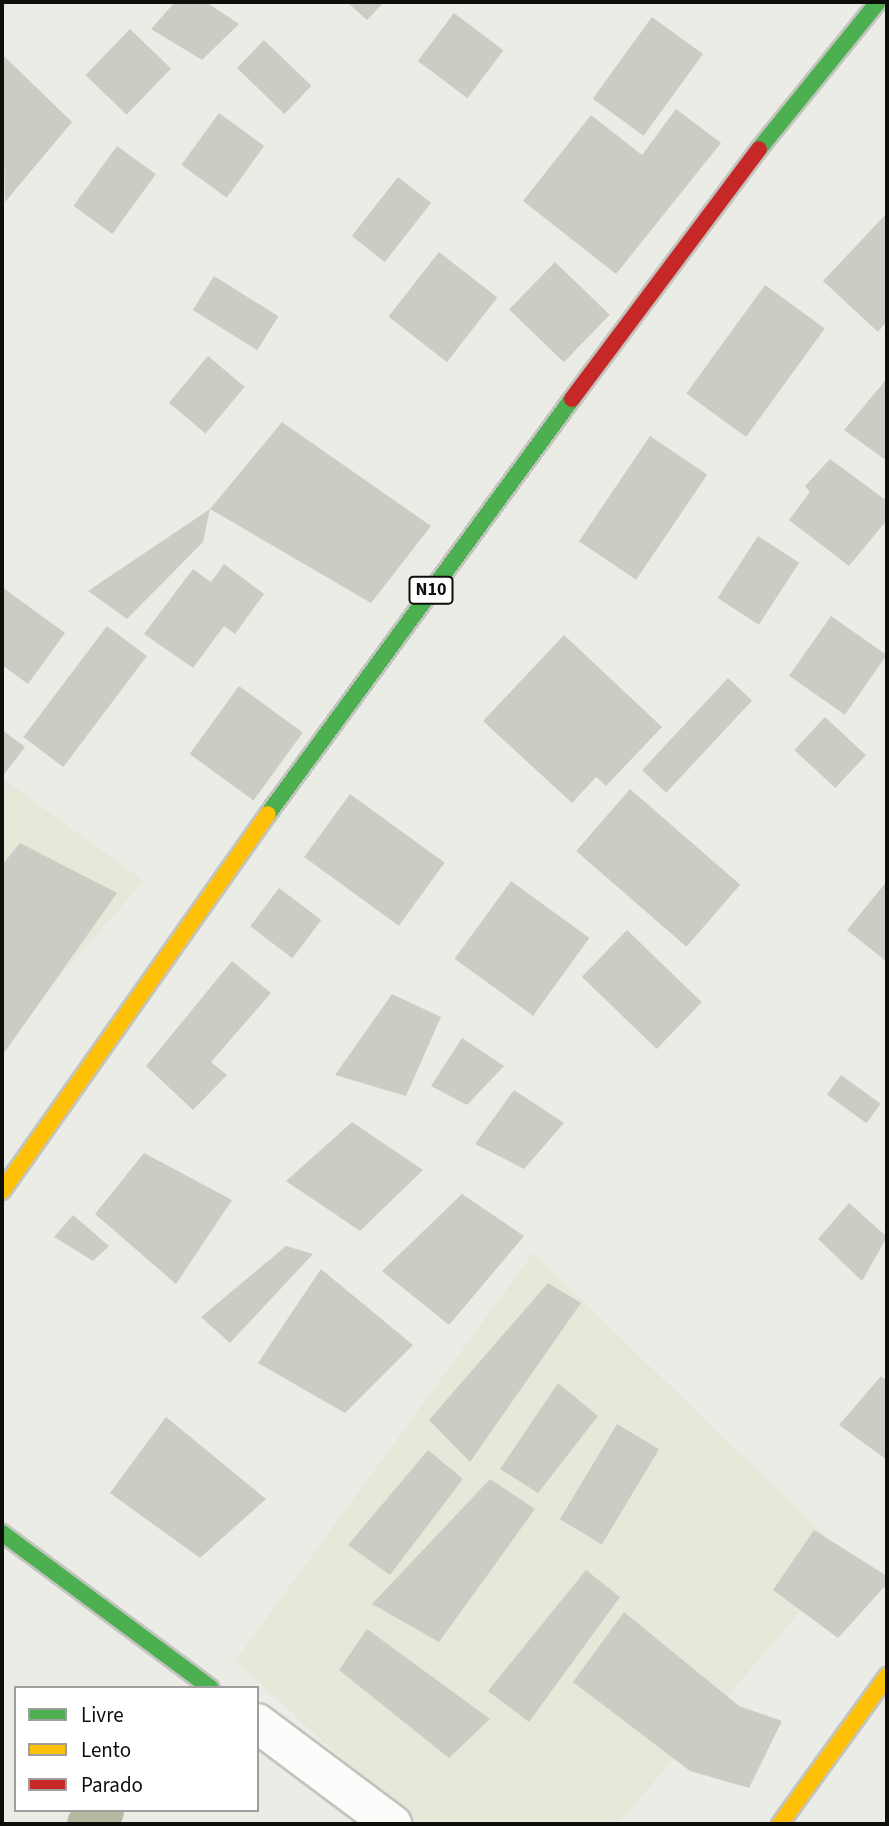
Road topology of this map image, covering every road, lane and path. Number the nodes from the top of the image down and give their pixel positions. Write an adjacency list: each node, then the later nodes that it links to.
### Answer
1 (878, 2): 2 (main road, N10)
2 (2, 1191)
3 (2, 1533): 5 (main road)
4 (887, 1676): 8 (main road)
5 (208, 1686)
6 (259, 1724): 7 (street)
7 (392, 1824)
8 (780, 1824)

